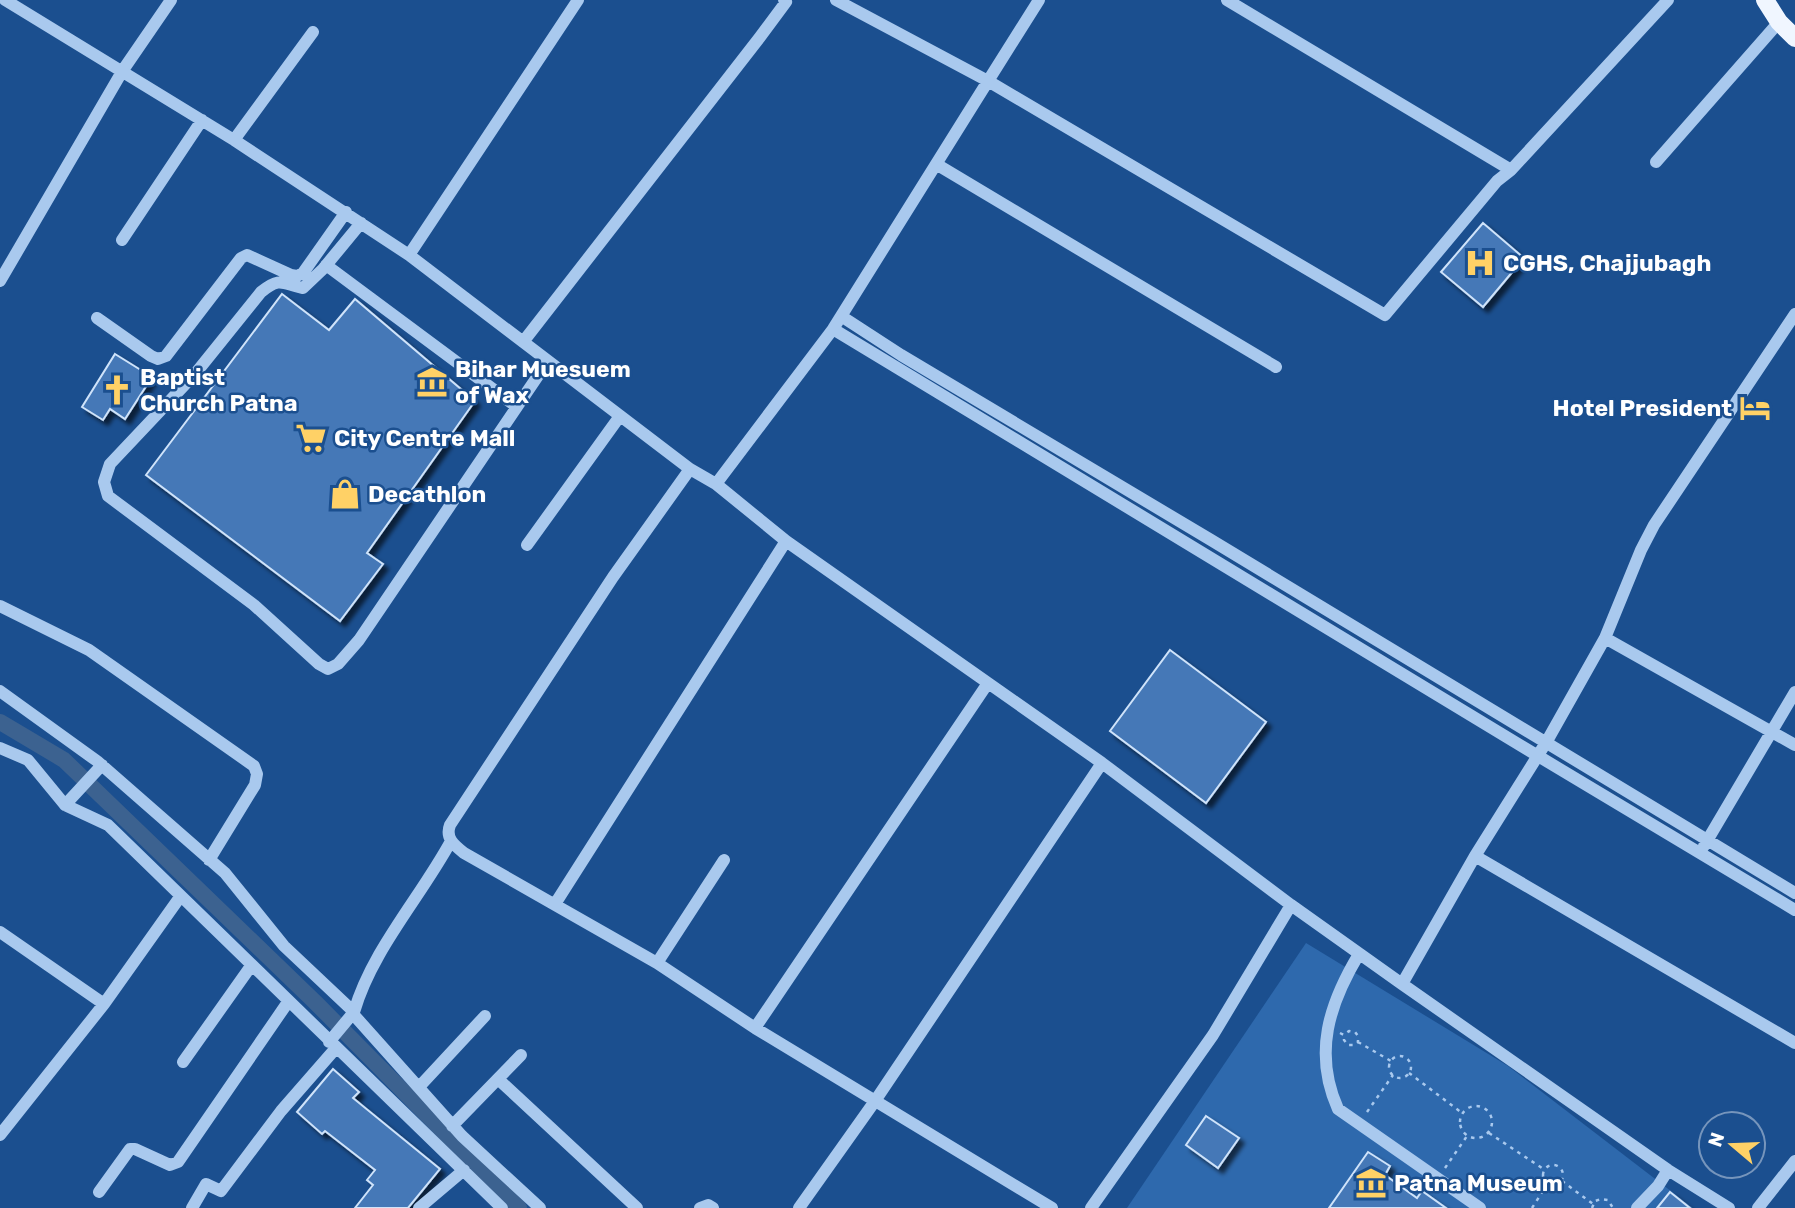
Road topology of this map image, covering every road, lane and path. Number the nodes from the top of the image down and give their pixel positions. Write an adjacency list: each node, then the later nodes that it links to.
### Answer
1 (5, 0): 13 (street)
2 (171, 0): 13 (street)
3 (578, 0): 23 (street)
4 (784, 0): 30 (street)
5 (836, 0): 14 (street)
6 (1039, 0): 14 (street)
7 (1227, 0): 19 (street)
8 (1668, 0): 19 (street)
9 (1765, 0): 10 (main road)
10 (1779, 22): 12 (main road); 17 (street)
11 (313, 32): 16 (street)
12 (1795, 38)
13 (123, 70): 15 (street); 25 (street)
14 (988, 81): 18 (street); 19 (street)
15 (202, 120): 16 (street); 22 (street)
16 (234, 140): 20 (street)
17 (1656, 162)
18 (936, 164): 27 (street); 32 (street)
19 (1511, 170)
20 (346, 212): 21 (street); 28 (street)
21 (360, 223): 23 (street); 24 (street)
22 (122, 240)
23 (409, 255): 30 (street)
24 (326, 265): 33 (street); 33 (street)
25 (0, 281)
26 (1795, 314): 41 (street)
27 (841, 316): 29 (street); 35 (street)
28 (97, 318)
29 (833, 329): 35 (street); 37 (street)
30 (523, 342): 31 (street)
31 (548, 361): 33 (street); 34 (street)
32 (1276, 367)
33 (517, 407)
34 (620, 416): 36 (street); 39 (street)
35 (1030, 441): 46 (street); 49 (street)
36 (690, 469): 37 (street); 53 (street)
37 (716, 484): 38 (street)
38 (786, 541): 42 (street); 61 (street)
39 (527, 545)
40 (0, 606): 57 (street)
41 (1605, 638): 45 (street); 46 (street)
42 (988, 683): 50 (street); 73 (street)
43 (0, 691): 51 (street)
44 (1795, 692): 45 (street)
45 (1772, 732): 47 (street); 54 (street)
46 (1547, 741): 49 (street); 54 (street)
47 (1795, 745)
48 (0, 748): 52 (street)
49 (1538, 756): 55 (street); 56 (street)
50 (1102, 763): 62 (street); 84 (street)
51 (102, 765): 52 (street); 57 (street)
52 (69, 801): 60 (street)
53 (451, 841): 61 (street); 71 (street)
54 (1713, 844): 55 (street); 59 (street)
55 (1706, 855): 63 (street)
56 (1475, 856): 68 (street); 76 (street)
57 (209, 860): 71 (street)
58 (724, 860): 66 (street)
59 (1795, 893)
60 (180, 897): 67 (street); 70 (street)
61 (555, 904): 66 (street)
62 (1291, 905): 65 (street); 109 (street)
63 (1795, 910)
64 (0, 932): 70 (street)
65 (1359, 954): 68 (street); 86 (street)
66 (657, 964): 73 (street)
67 (251, 966): 69 (street); 79 (street)
68 (1402, 984): 94 (street)
69 (288, 1002): 74 (street); 98 (street)
70 (104, 1004): 88 (street)
71 (351, 1016): 74 (street); 83 (street)
72 (485, 1016): 83 (street)
73 (755, 1028): 84 (street)
74 (333, 1042): 92 (street); 100 (street)
75 (1358, 1042): 75 (path); 78 (path)
76 (1795, 1044)
77 (521, 1055): 82 (street)
78 (1391, 1061): 80 (path); 81 (path)
79 (184, 1062)
80 (1409, 1073): 81 (path); 85 (path)
81 (1393, 1074): 86 (path)
82 (498, 1079): 87 (street); 104 (street)
83 (419, 1087): 87 (street)
84 (875, 1101): 107 (street); 108 (street)
85 (1462, 1114): 89 (path); 90 (path)
86 (1359, 1123): 95 (street)
87 (452, 1126): 103 (street)
88 (1, 1130)
89 (1488, 1132): 90 (path); 93 (path)
90 (1466, 1136): 95 (path)
91 (1795, 1161): 115 (street)
92 (464, 1170): 101 (street); 102 (street)
93 (1545, 1170): 96 (path); 97 (path)
94 (1668, 1170): 113 (street); 114 (street)
95 (1438, 1178): 110 (street)
96 (1561, 1180): 97 (path); 99 (path)
97 (1548, 1183): 111 (path)
98 (99, 1192)
99 (1592, 1206): 112 (path)
100 (192, 1208)
101 (419, 1208)
102 (502, 1208)
103 (540, 1208)
104 (637, 1208)
105 (700, 1208): 106 (street)
106 (713, 1208)
107 (799, 1208)
108 (1052, 1208)
109 (1091, 1208)
110 (1480, 1208)
111 (1532, 1208)
112 (1613, 1208)
113 (1637, 1208)
114 (1729, 1208)
115 (1758, 1208)

